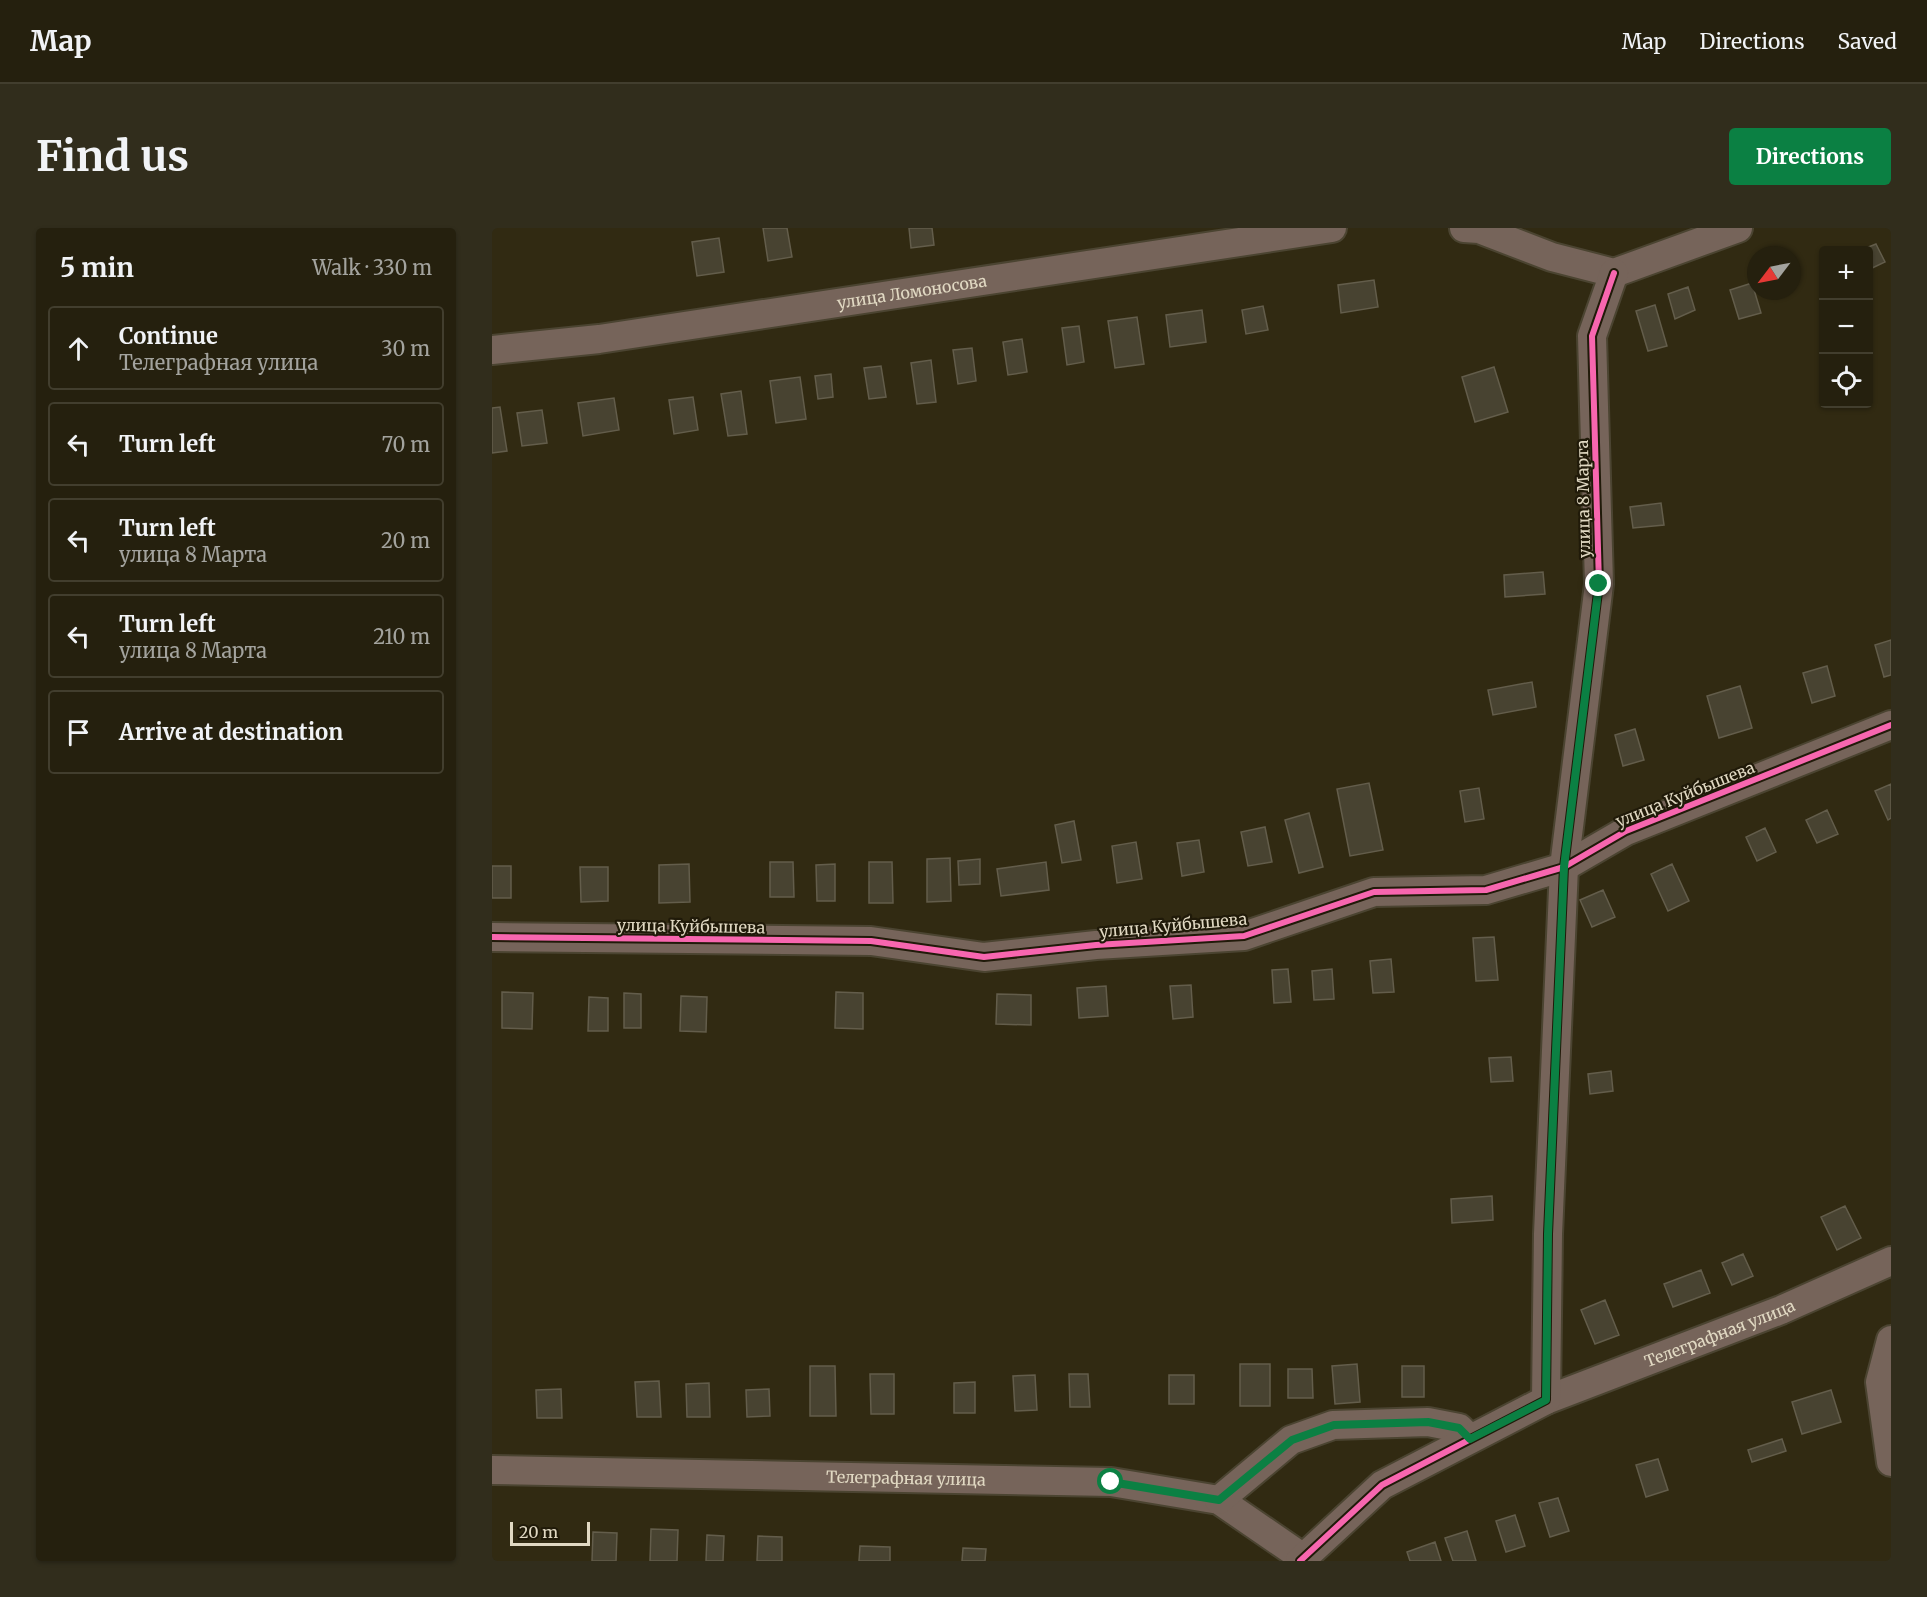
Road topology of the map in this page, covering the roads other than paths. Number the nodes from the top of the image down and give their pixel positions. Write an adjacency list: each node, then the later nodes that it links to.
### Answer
1 (1332, 228): 5 (street, улица Ломоносова)
2 (1464, 228): 4 (street)
3 (1738, 228): 4 (street)
4 (1614, 273): 7 (street, улица 8 Марта)
5 (492, 350)
6 (1891, 725): 7 (street, улица Куйбышева)
7 (1564, 867): 8 (street, улица Куйбышева); 11 (street, улица 8 Марта)
8 (492, 937)
9 (1891, 1261): 11 (street, Телеграфная улица)
10 (1891, 1340): 13 (street)
11 (1546, 1400): 12 (street)
12 (1470, 1439): 15 (street); 16 (street)
13 (1891, 1462)
14 (492, 1470): 15 (street, Телеграфная улица)
15 (1219, 1500): 16 (street, Телеграфная улица)
16 (1301, 1559)

